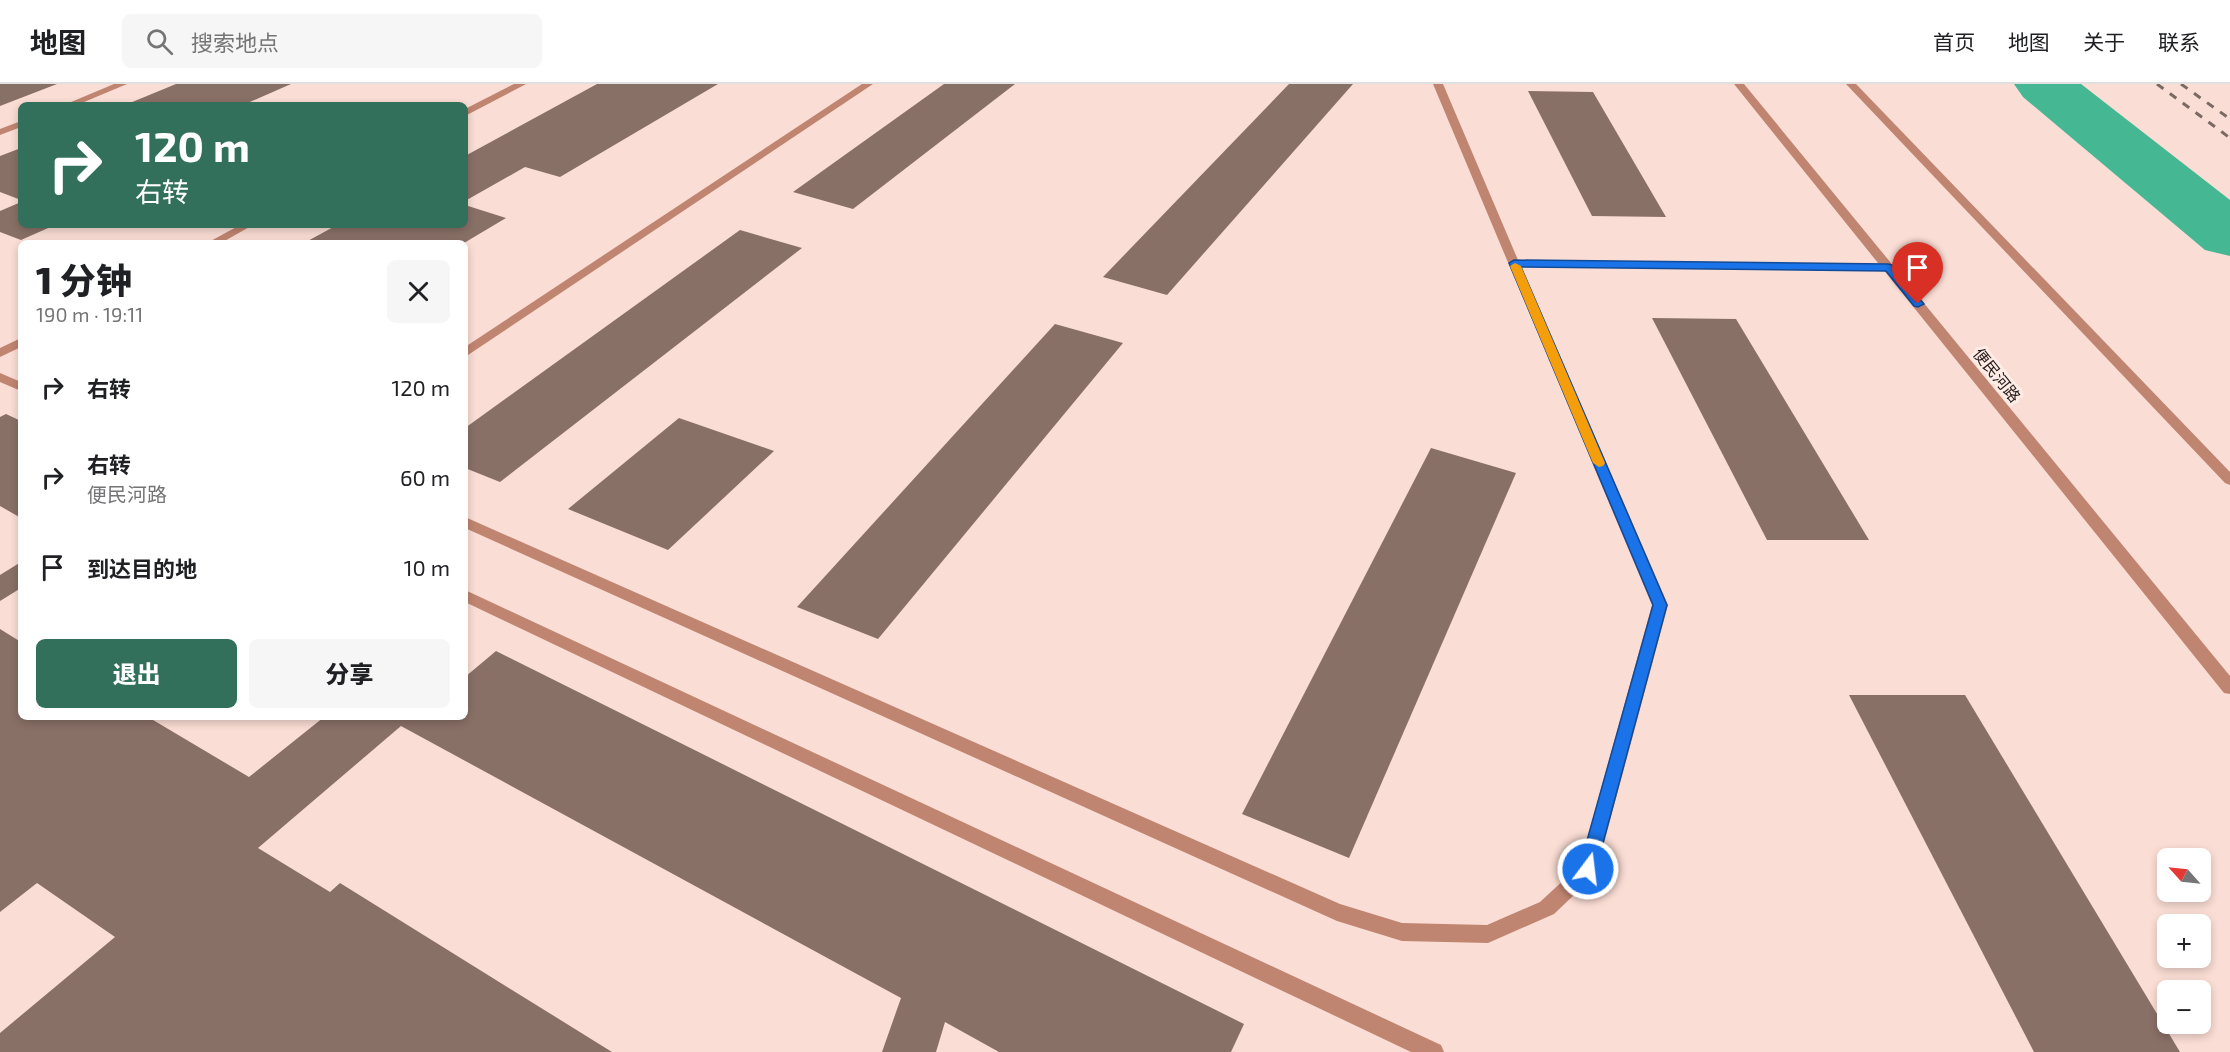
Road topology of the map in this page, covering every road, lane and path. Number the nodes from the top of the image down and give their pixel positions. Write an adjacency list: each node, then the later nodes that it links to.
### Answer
1 (122, 84): 7 (street)
2 (521, 84): 8 (street)
3 (868, 84): 16 (street)
4 (1438, 84): 13 (street)
5 (1739, 84): 14 (street, 便民河路)
6 (1851, 84): 20 (street)
7 (77, 102)
8 (468, 111)
9 (18, 125): 10 (street)
10 (0, 132)
11 (242, 228): 12 (street)
12 (219, 240)
13 (1514, 263): 14 (street); 21 (street)
14 (1888, 268): 23 (street, 便民河路)
15 (18, 344): 17 (street)
16 (468, 351)
17 (0, 353)
18 (0, 377): 19 (street)
19 (18, 386)
20 (2230, 480)
21 (468, 523)
22 (468, 597): 24 (street)
23 (2230, 687)
24 (1434, 1052)

